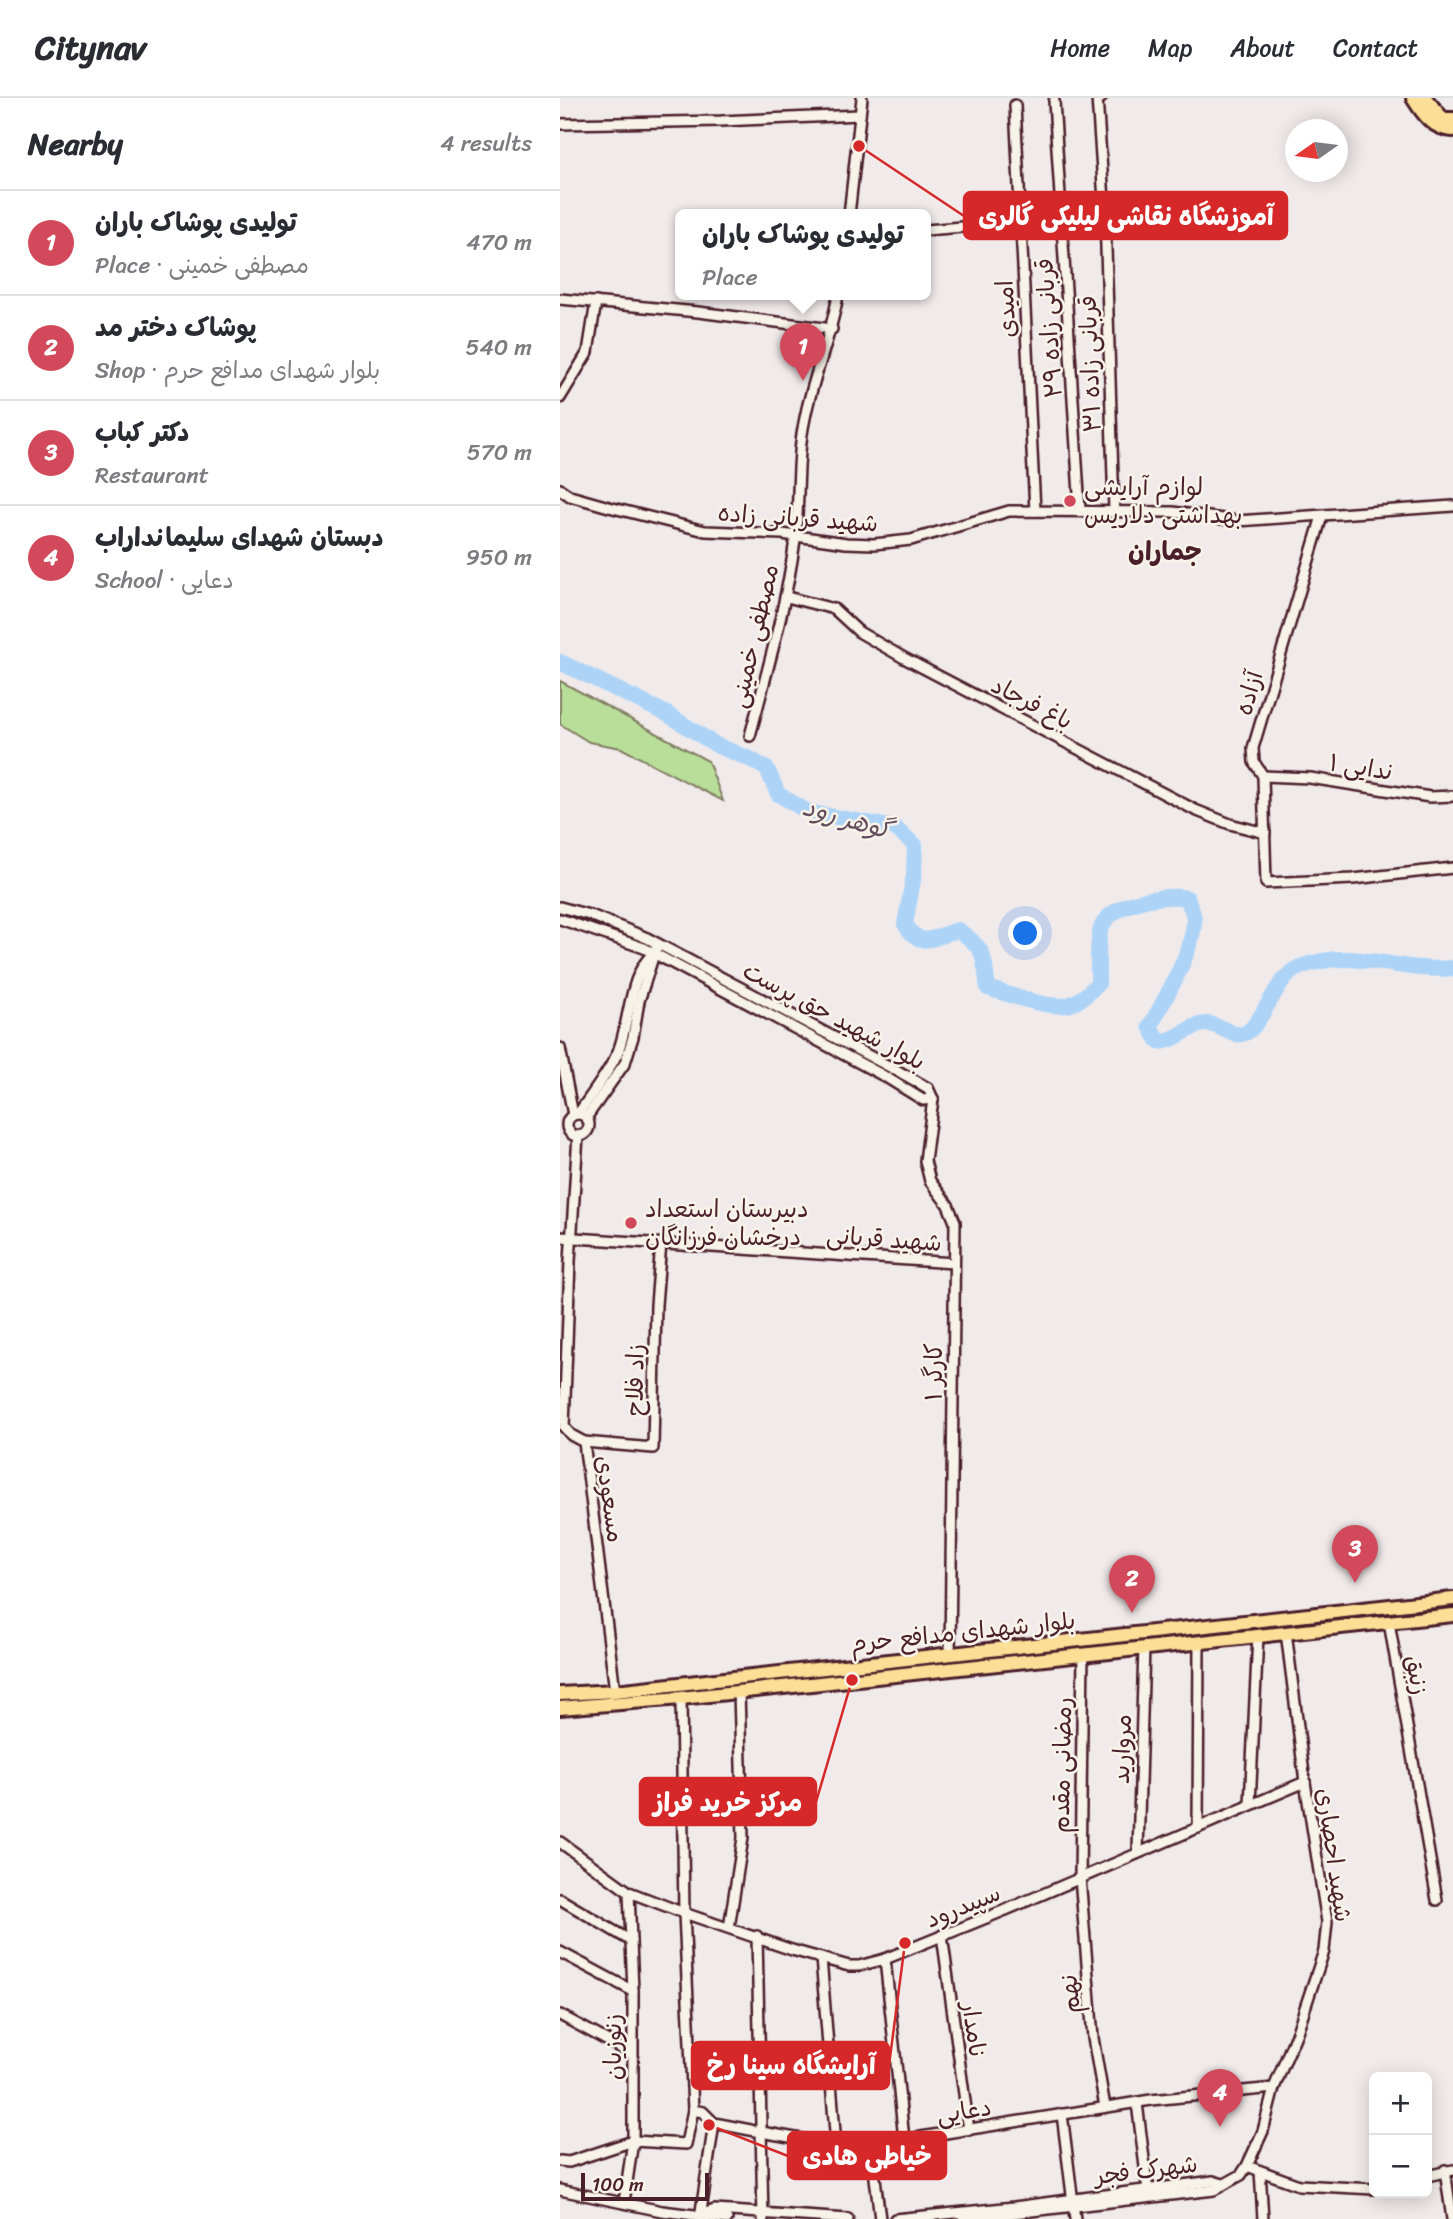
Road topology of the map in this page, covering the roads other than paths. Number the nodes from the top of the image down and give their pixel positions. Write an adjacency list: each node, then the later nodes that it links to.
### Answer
1 (856, 98): 8 (street)
2 (862, 98): 8 (street)
3 (1099, 98): 13 (street, قربانی زاده ۳۱)
4 (1413, 98): 11 (main road)
5 (1425, 98): 9 (main road)
6 (1054, 102): 14 (street, قربانی زاده ۲۹)
7 (1015, 105): 15 (street, امیدی)
8 (860, 115): 10 (street); 12 (street)
9 (1453, 119)
10 (560, 124)
11 (1453, 130)
12 (850, 209)
13 (1105, 215): 14 (street); 26 (street, قربانی زاده ۳۱)
14 (1062, 218): 15 (street); 24 (street, قربانی زاده ۲۹)
15 (1021, 222): 16 (street); 25 (street, امیدی)
16 (931, 230)
17 (560, 299): 19 (street)
18 (837, 300): 20 (street, مصطفی خمینی)
19 (596, 302): 20 (street); 21 (street)
20 (832, 329): 28 (street, مصطفی خمینی)
21 (560, 398)
22 (560, 489): 28 (street, شهید قربانی زاده)
23 (1453, 506): 27 (street, شهید قربانی زاده)
24 (1080, 510): 25 (street, شهید قربانی زاده); 26 (street, شهید قربانی زاده)
25 (1035, 511): 28 (street, شهید قربانی زاده)
26 (1114, 511): 27 (street, شهید قربانی زاده)
27 (1322, 516): 31 (street, آزاده)
28 (796, 536): 29 (street, مصطفی خمینی)
29 (787, 597): 30 (street, مصطفی خمینی); 33 (street, باغ فرجاد)
30 (750, 736)
31 (1263, 776): 32 (street, ندایی ۱); 33 (street, آزاده)
32 (1453, 796)
33 (1265, 833): 34 (street, آزاده)
34 (1453, 868)
35 (564, 909): 36 (street); 37 (street, بلوار شهید حق پرست)
36 (563, 920): 38 (street, بلوار شهید حق پرست)
37 (658, 943): 38 (street); 39 (street, بلوار شهید حق پرست)
38 (653, 953): 39 (street, بلوار شهید حق پرست); 42 (street)
39 (749, 997): 41 (street, بلوار شهید حق پرست)
40 (560, 1048): 42 (street)
41 (933, 1099): 47 (street, کارگر ۱)
42 (573, 1118): 43 (street); 43 (street)
43 (578, 1135): 44 (street)
44 (571, 1236): 45 (street, شهید قربانی); 46 (street, شهید قربانی); 48 (street, مسعودی)
45 (560, 1237)
46 (661, 1243): 47 (street, شهید قربانی); 48 (street, زاد فلاح)
47 (954, 1263): 59 (street, کارگر ۱)
48 (583, 1443): 60 (street, مسعودی)
49 (1453, 1600): 52 (main road, بلوار شهدای مدافع حرم)
50 (1453, 1615): 51 (main road, بلوار شهدای مدافع حرم)
51 (1389, 1622): 53 (main road, بلوار شهدای مدافع حرم); 73 (street, زنبق)
52 (1229, 1624): 55 (main road); 59 (main road, بلوار شهدای مدافع حرم)
53 (1286, 1632): 54 (main road, بلوار شهدای مدافع حرم); 65 (street, شهید احصاری)
54 (1258, 1635): 55 (main road, بلوار شهدای مدافع حرم); 66 (street)
55 (1230, 1639): 56 (main road, بلوار شهدای مدافع حرم)
56 (1199, 1642): 57 (main road, بلوار شهدای مدافع حرم); 67 (street)
57 (1144, 1647): 58 (main road, بلوار شهدای مدافع حرم); 69 (street, مروارید)
58 (1083, 1654): 61 (main road, بلوار شهدای مدافع حرم); 70 (street, رمضانی مقدم)
59 (950, 1655): 60 (main road, بلوار شهدای مدافع حرم)
60 (615, 1690): 62 (main road, بلوار شهدای مدافع حرم)
61 (739, 1691): 63 (main road, بلوار شهدای مدافع حرم); 75 (street)
62 (560, 1694)
63 (681, 1698): 64 (main road, بلوار شهدای مدافع حرم); 74 (street)
64 (560, 1709)
65 (1305, 1782): 66 (street, سپیدرود); 85 (street, شهید احصاری)
66 (1250, 1805): 67 (street, سپیدرود)
67 (1198, 1828): 69 (street, سپیدرود)
68 (560, 1842): 71 (street, سپیدرود)
69 (1138, 1852): 70 (street, سپیدرود)
70 (1080, 1877): 76 (street, سپیدرود); 87 (street, نهم)
71 (629, 1892): 74 (street, سپیدرود); 78 (street, زنوزیان)
72 (560, 1899): 78 (street)
73 (1437, 1900)
74 (684, 1913): 75 (street, سپیدرود); 88 (street)
75 (729, 1928): 77 (street, سپیدرود)
76 (942, 1935): 81 (street, سپیدرود); 91 (street, نامدار)
77 (757, 1936): 80 (street, سپیدرود); 92 (street)
78 (631, 1941): 82 (street, زنوزیان)
79 (560, 1952): 82 (street)
80 (821, 1958): 81 (street, سپیدرود); 96 (street)
81 (885, 1959): 93 (street)
82 (633, 1991): 84 (street, زنوزیان)
83 (560, 2015): 84 (street)
84 (632, 2054): 94 (street, زنوزیان)
85 (1275, 2088): 86 (street, دعایی); 98 (street, شهید احصاری)
86 (1136, 2103): 87 (street, دعایی); 104 (street)
87 (1105, 2107): 89 (street, دعایی)
88 (693, 2110): 90 (street, دعایی); 94 (street)
89 (1062, 2114): 91 (street, دعایی); 106 (street)
90 (714, 2123): 92 (street, دعایی); 109 (street)
91 (969, 2130): 93 (street, دعایی)
92 (761, 2132): 96 (street, دعایی); 108 (street)
93 (904, 2139): 95 (street, دعایی)
94 (633, 2141): 97 (street); 105 (street, زنوزیان)
95 (871, 2145): 96 (street, دعایی); 112 (street)
96 (836, 2146)
97 (560, 2161)
98 (1247, 2166): 100 (street); 104 (street, شهرک فجر)
99 (1449, 2170): 101 (street); 117 (street)
100 (1260, 2171): 102 (street); 116 (street)
101 (1432, 2175)
102 (1369, 2189)
103 (560, 2190): 105 (street)
104 (1148, 2193): 106 (street, شهرک فجر)
105 (624, 2203): 109 (street)
106 (1073, 2203): 107 (street, شهرک فجر); 115 (street)
107 (1014, 2211): 113 (street, شهرک فجر); 114 (street, شهرک فجر)
108 (763, 2216): 109 (street); 111 (street)
109 (700, 2217): 110 (street)
110 (727, 2219)
111 (848, 2219)
112 (880, 2219)
113 (895, 2219)
114 (963, 2219)
115 (1075, 2219)
116 (1263, 2219)
117 (1452, 2219)

